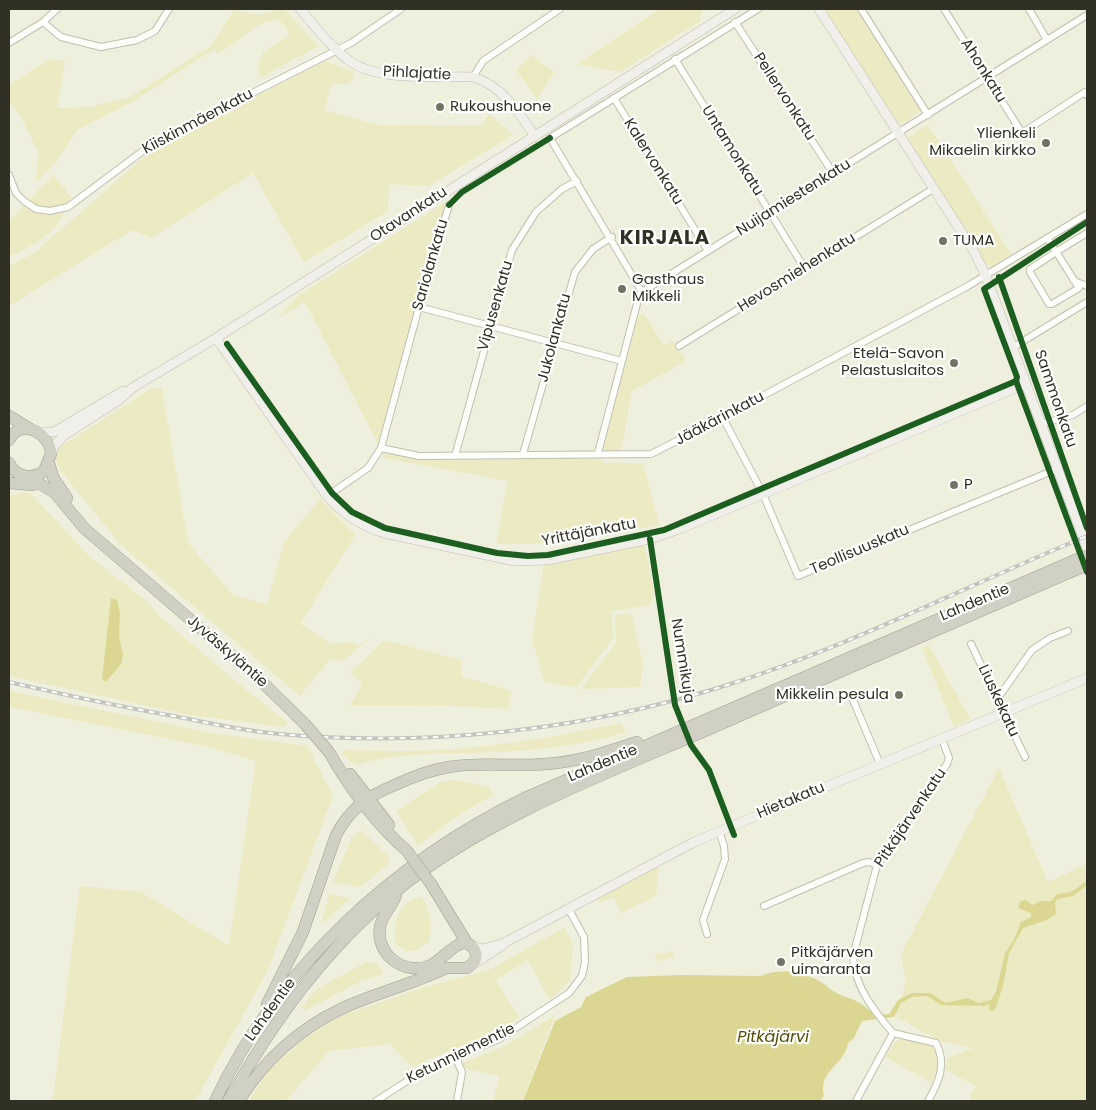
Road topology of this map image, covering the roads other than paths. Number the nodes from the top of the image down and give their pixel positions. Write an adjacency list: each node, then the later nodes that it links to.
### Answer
1 (57, 9): 13 (street)
2 (169, 9): 13 (street)
3 (300, 9): 17 (street, Pihlajatie)
4 (401, 9): 17 (street, Kiiskinmäenkatu)
5 (560, 9): 19 (street)
6 (735, 9): 25 (street, Otavankatu)
7 (758, 9): 14 (street)
8 (818, 9): 24 (street, Sammonkatu)
9 (861, 9): 23 (street)
10 (944, 9): 20 (street, Ahonkatu)
11 (1029, 9): 15 (street)
12 (1087, 15): 15 (street, Nuijamiestenkatu)
13 (44, 22): 16 (street)
14 (735, 22): 18 (street); 26 (street, Pellervonkatu)
15 (1048, 40): 20 (street, Nuijamiestenkatu)
16 (9, 43)
17 (335, 49): 19 (street, Pihlajatie); 27 (street, Kiiskinmäenkatu)
18 (675, 59): 22 (street); 31 (street, Untamonkatu)
19 (472, 77): 25 (street, Pihlajatie)
20 (988, 77): 21 (street, Ahonkatu); 23 (street, Nuijamiestenkatu)
21 (1086, 93)
22 (614, 98): 28 (street); 36 (street, Kalervonkatu)
23 (928, 115): 24 (street, Nuijamiestenkatu)
24 (898, 133): 26 (street, Nuijamiestenkatu); 29 (street, Sammonkatu)
25 (534, 135): 46 (street, Otavankatu)
26 (833, 173): 31 (street, Nuijamiestenkatu)
27 (9, 175)
28 (577, 181): 34 (street); 45 (street, Vipusenkatu)
29 (933, 189): 38 (street, Hevosmiehenkatu); 39 (street, Sammonkatu)
30 (449, 205): 44 (street, Sariolankatu)
31 (770, 212): 36 (street, Nuijamiestenkatu); 38 (street, Untamonkatu)
32 (1087, 214): 35 (street, Jääkärinkatu)
33 (1087, 233): 37 (street)
34 (612, 237): 42 (street); 47 (street, Jukolankatu)
35 (1048, 239): 37 (street); 39 (street, Jääkärinkatu)
36 (708, 251): 42 (street, Nuijamiestenkatu)
37 (1056, 252): 40 (street); 40 (street)
38 (805, 269): 48 (street, Hevosmiehenkatu)
39 (986, 276): 49 (street, Sammonkatu); 55 (street, Jääkärinkatu)
40 (1074, 281): 41 (street)
41 (1087, 286)
42 (642, 292): 50 (street)
43 (1087, 302): 49 (street)
44 (419, 307): 45 (street); 59 (street, Sariolankatu)
45 (490, 326): 47 (street); 62 (street, Vipusenkatu)
46 (216, 338): 52 (street, Otavankatu); 70 (street, Yrittäjänkatu)
47 (554, 343): 50 (street); 61 (street, Jukolankatu)
48 (679, 346)
49 (1012, 348): 51 (street, Sammonkatu)
50 (622, 361): 60 (street)
51 (1025, 384): 56 (street, Sammonkatu); 69 (street, Yrittäjänkatu)
52 (132, 388): 57 (street, Otavankatu); 63 (street, Otavankatu)
53 (1087, 406): 56 (street)
54 (9, 416): 57 (highway)
55 (723, 418): 60 (street, Jääkärinkatu); 69 (street, Teollisuuskatu)
56 (1041, 424): 65 (street, Sammonkatu)
57 (36, 431): 58 (highway); 63 (highway, Jyväskyläntie)
58 (9, 440)
59 (381, 448): 62 (street, Jääkärinkatu); 70 (street)
60 (598, 453): 61 (street, Jääkärinkatu)
61 (524, 454): 62 (street, Jääkärinkatu)
62 (455, 456)
63 (50, 459): 67 (highway); 74 (highway, Jyväskyläntie)
64 (9, 463): 66 (highway)
65 (1057, 469): 69 (street, Teollisuuskatu); 72 (street, Sammonkatu)
66 (13, 475): 67 (highway, Jyväskyläntie)
67 (30, 477): 71 (highway, Jyväskyläntie)
68 (9, 482): 71 (highway)
69 (763, 494): 70 (street, Yrittäjänkatu)
70 (328, 496)
71 (60, 500): 74 (highway, Jyväskyläntie)
72 (1087, 548)
73 (1087, 555): 75 (highway, Lahdentie)
74 (118, 559): 86 (highway, Jyväskyläntie, bridge)
75 (1080, 564): 82 (highway, Lahdentie); 89 (highway, Lahdentie)
76 (1068, 631): 79 (street)
77 (971, 644): 79 (street, Liuskekatu)
78 (1087, 678): 81 (street, Hietakatu)
79 (998, 698): 81 (street, Liuskekatu)
80 (853, 700): 85 (street)
81 (1004, 712): 83 (street, Hietakatu); 84 (street, Liuskekatu)
82 (689, 726): 86 (highway); 99 (highway, Lahdentie)
83 (942, 739): 85 (street, Hietakatu); 88 (street, Pitkäjärvenkatu)
84 (1025, 757)
85 (880, 764): 87 (street, Hietakatu)
86 (365, 799): 92 (highway, Jyväskyläntie, bridge); 99 (highway)
87 (719, 831): 91 (street, Hietakatu); 93 (street)
88 (877, 865): 90 (street); 98 (street, Pitkäjärvenkatu)
89 (398, 889): 96 (highway); 102 (highway, Lahdentie)
90 (764, 906)
91 (568, 908): 94 (street, Hietakatu); 100 (street, Ketunniementie)
92 (450, 917): 95 (highway, Jyväskyläntie); 96 (highway, Jyväskyläntie)
93 (708, 934)
94 (504, 943): 95 (street, Hietakatu); 97 (street, Hietakatu)
95 (470, 944): 96 (highway); 97 (highway)
96 (453, 949): 97 (highway)
97 (467, 967): 103 (highway)
98 (893, 1033): 106 (street); 107 (street)
99 (246, 1045): 101 (highway, Lahdentie)
100 (458, 1056): 104 (street, Ketunniementie); 105 (street)
101 (215, 1101)
102 (228, 1101)
103 (238, 1101)
104 (376, 1101)
105 (457, 1101)
106 (856, 1101)
107 (928, 1101)

